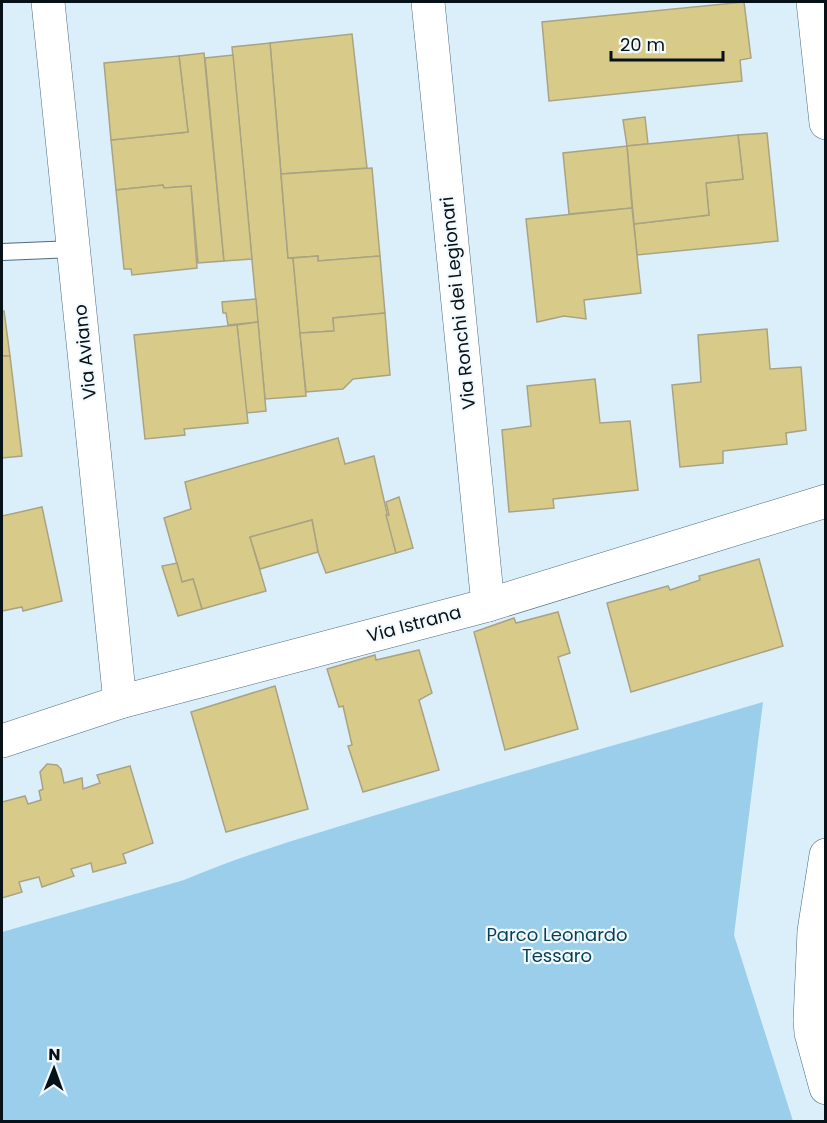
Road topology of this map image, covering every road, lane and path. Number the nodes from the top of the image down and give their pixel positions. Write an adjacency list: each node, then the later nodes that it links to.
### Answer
1 (48, 2): 5 (street, Via Aviano)
2 (428, 2): 8 (street, Via Ronchi dei Legionari)
3 (813, 2): 4 (street)
4 (825, 123)
5 (74, 249): 6 (lane); 9 (street, Via Aviano)
6 (2, 252)
7 (825, 501): 8 (street, Via Istrana)
8 (488, 605): 9 (street, Via Istrana)
9 (120, 702): 10 (street, Via Istrana)
10 (2, 741)
11 (825, 855): 12 (street)
12 (818, 1017): 13 (street)
13 (825, 1088)

